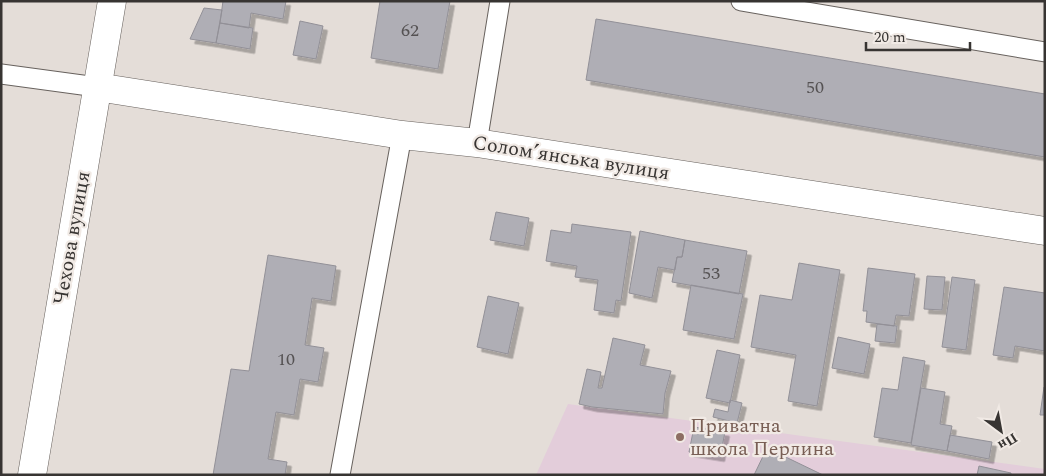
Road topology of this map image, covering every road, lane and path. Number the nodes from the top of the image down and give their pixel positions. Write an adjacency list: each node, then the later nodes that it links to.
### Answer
1 (112, 1): 6 (street, Чехова вулиця)
2 (500, 1): 8 (lane)
3 (741, 1): 4 (lane)
4 (1045, 52)
5 (1, 74): 6 (lane)
6 (97, 88): 7 (street, Соломʼянська вулиця); 10 (street, Чехова вулиця)
7 (402, 135): 8 (street, Соломʼянська вулиця); 11 (lane)
8 (477, 142): 9 (street, Соломʼянська вулиця)
9 (1045, 231)
10 (32, 475)
11 (340, 475)

